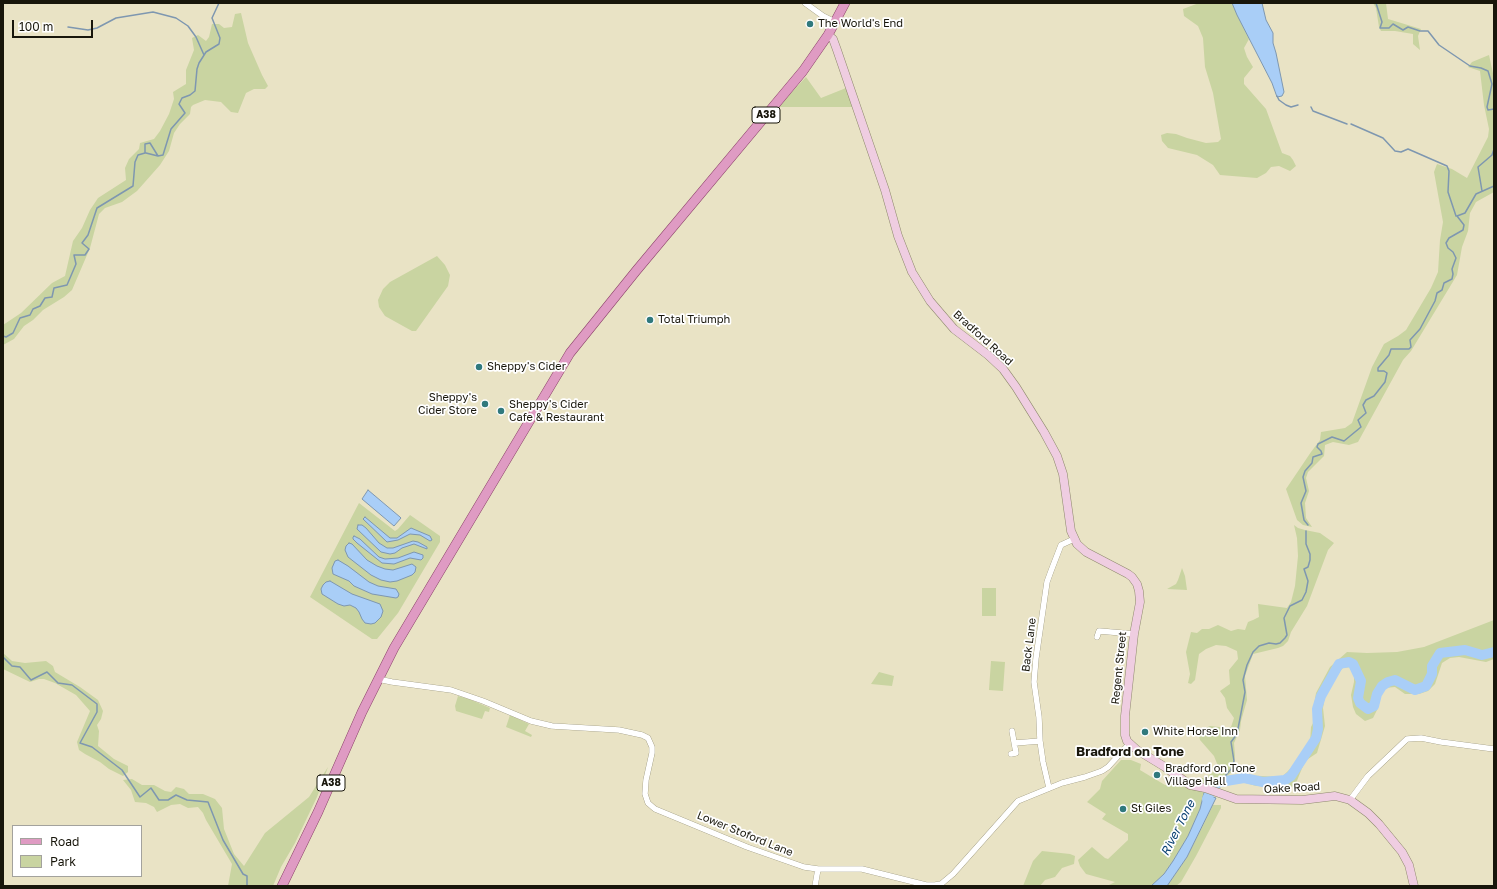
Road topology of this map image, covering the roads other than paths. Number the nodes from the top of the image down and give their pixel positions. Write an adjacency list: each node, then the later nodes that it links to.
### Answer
1 (804, 3): 3 (street)
2 (845, 3): 3 (main road, A38)
3 (835, 22): 4 (main road, A38)
4 (828, 35): 5 (street, Bradford Road); 8 (main road, A38)
5 (1074, 539): 6 (street, Regent Street); 10 (street, Back Lane)
6 (1134, 634): 7 (street); 12 (street, Regent Street)
7 (1097, 637)
8 (378, 679): 17 (street, Lower Stoford Lane); 18 (main road, A38)
9 (1012, 731): 11 (street)
10 (1040, 741): 11 (street); 15 (street, Back Lane)
11 (1015, 743): 14 (street)
12 (1129, 744): 15 (street, Lower Stoford Lane); 16 (street, Oake Road)
13 (1494, 749): 16 (street)
14 (1011, 754)
15 (1049, 788): 17 (street, Lower Stoford Lane)
16 (1350, 800): 20 (street, Oake Road)
17 (818, 869): 19 (street)
18 (282, 886)
19 (815, 886)
20 (1414, 886)

